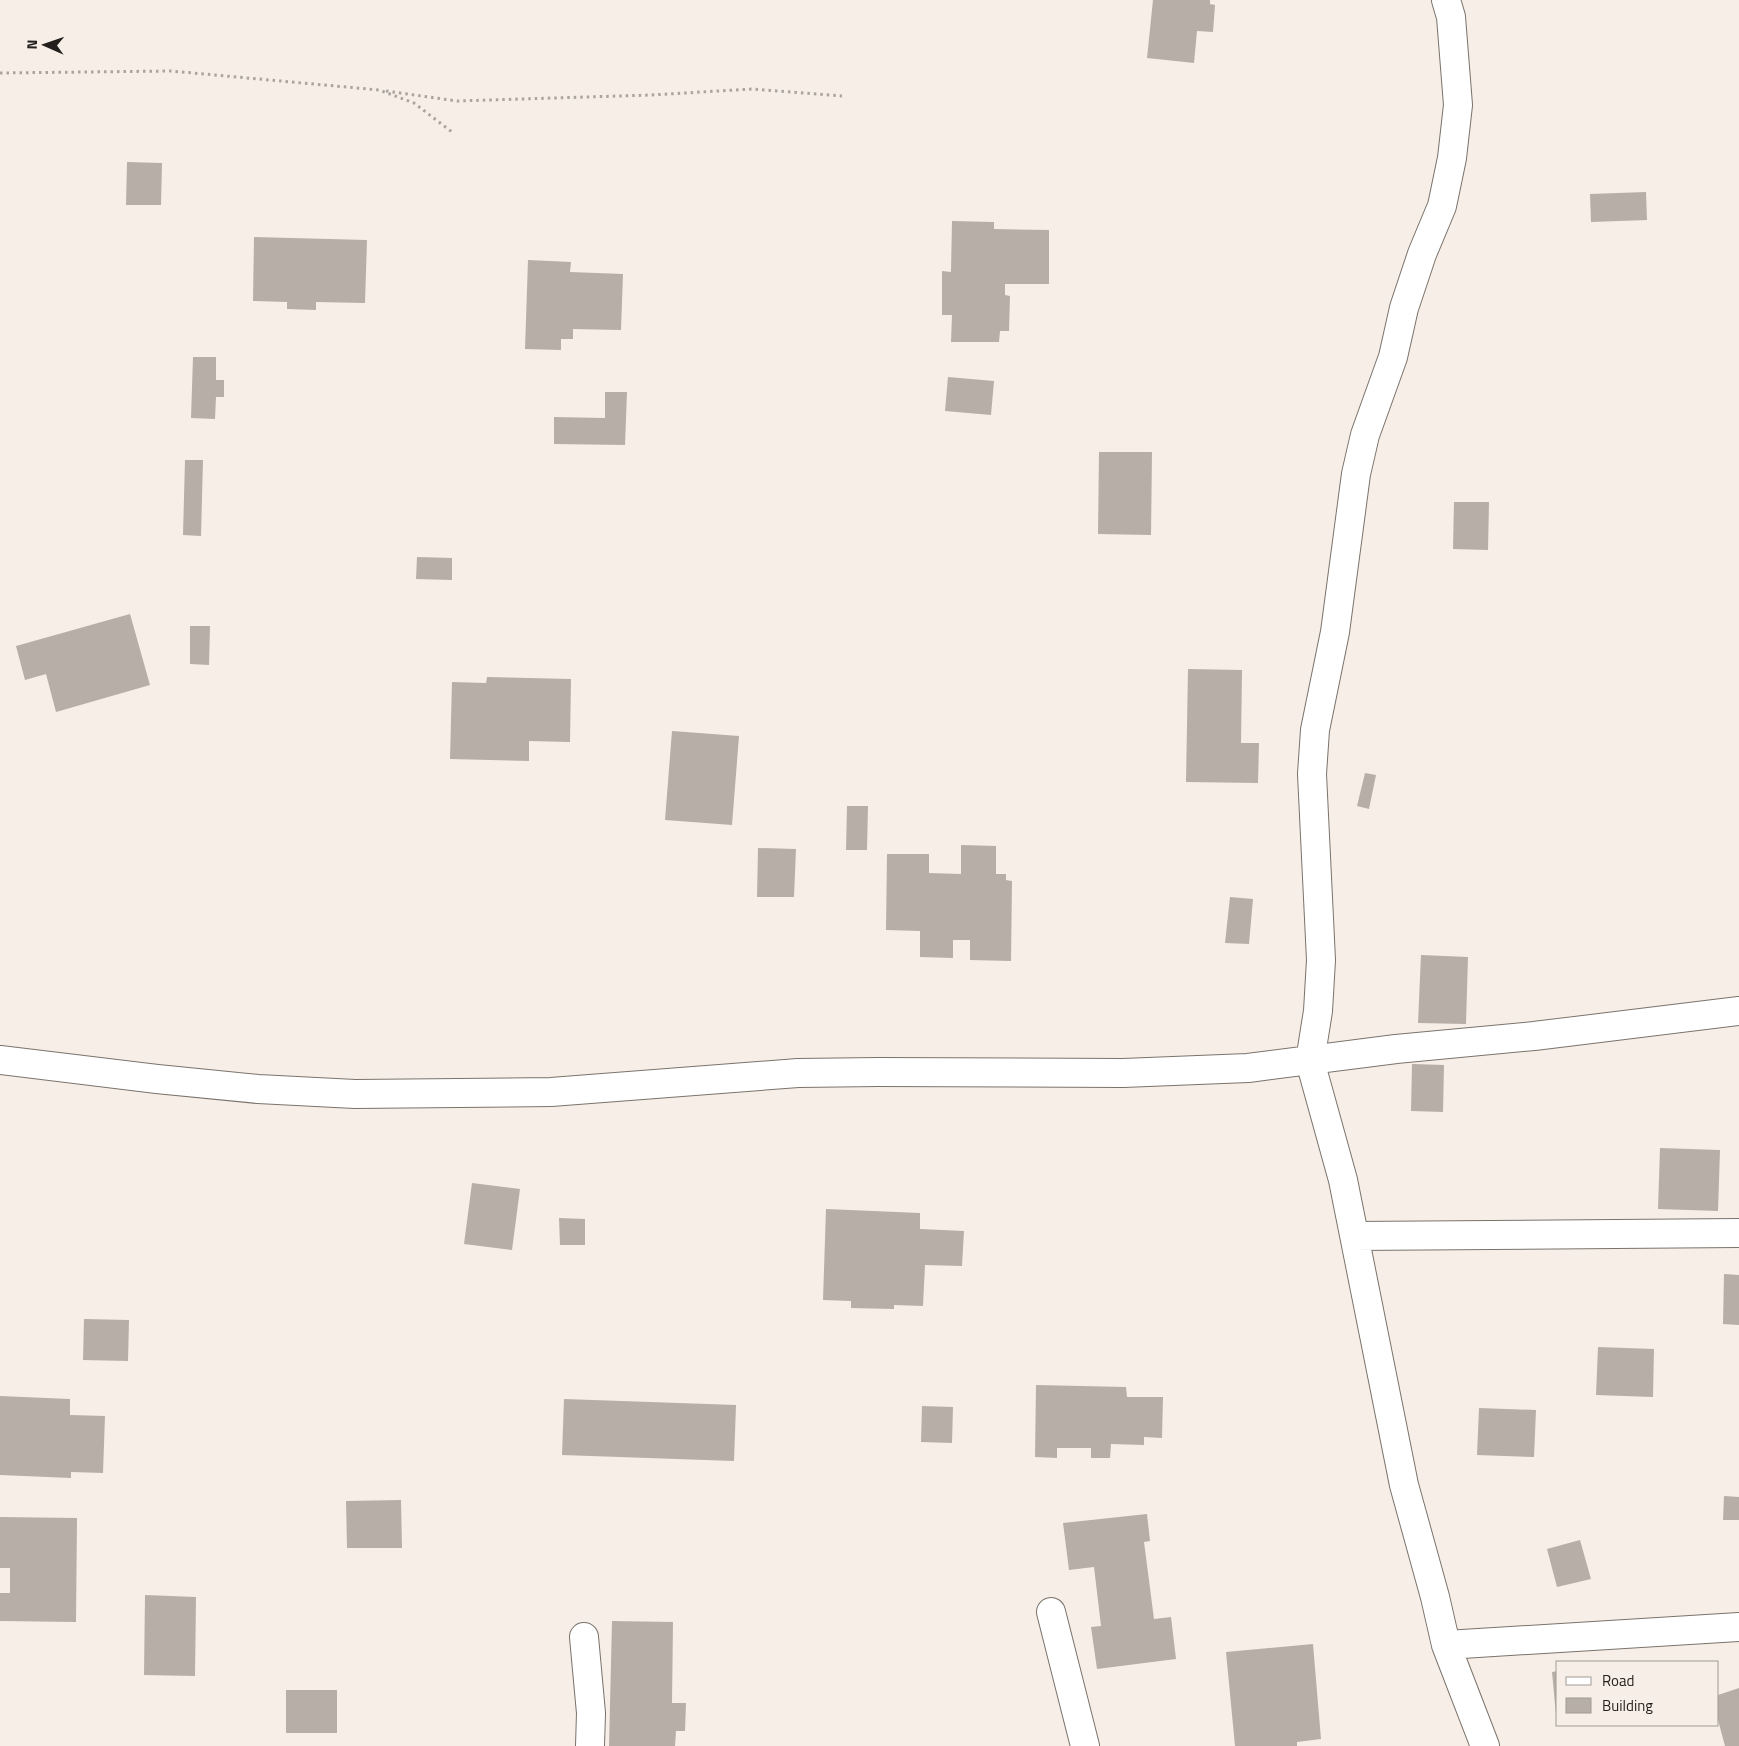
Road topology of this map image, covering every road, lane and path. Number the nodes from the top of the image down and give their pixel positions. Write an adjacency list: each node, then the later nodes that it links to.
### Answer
1 (1446, 0): 8 (street)
2 (0, 73): 3 (path)
3 (379, 90): 4 (path); 5 (path)
4 (842, 96)
5 (452, 132)
6 (1739, 1011): 8 (street)
7 (0, 1060): 8 (street)
8 (1310, 1061): 10 (street)
9 (1739, 1233): 10 (street)
10 (1355, 1236): 14 (street)
11 (1051, 1612): 16 (street)
12 (1739, 1627): 14 (street)
13 (584, 1637): 15 (street)
14 (1446, 1645): 17 (street)
15 (590, 1746)
16 (1084, 1746)
17 (1485, 1746)

